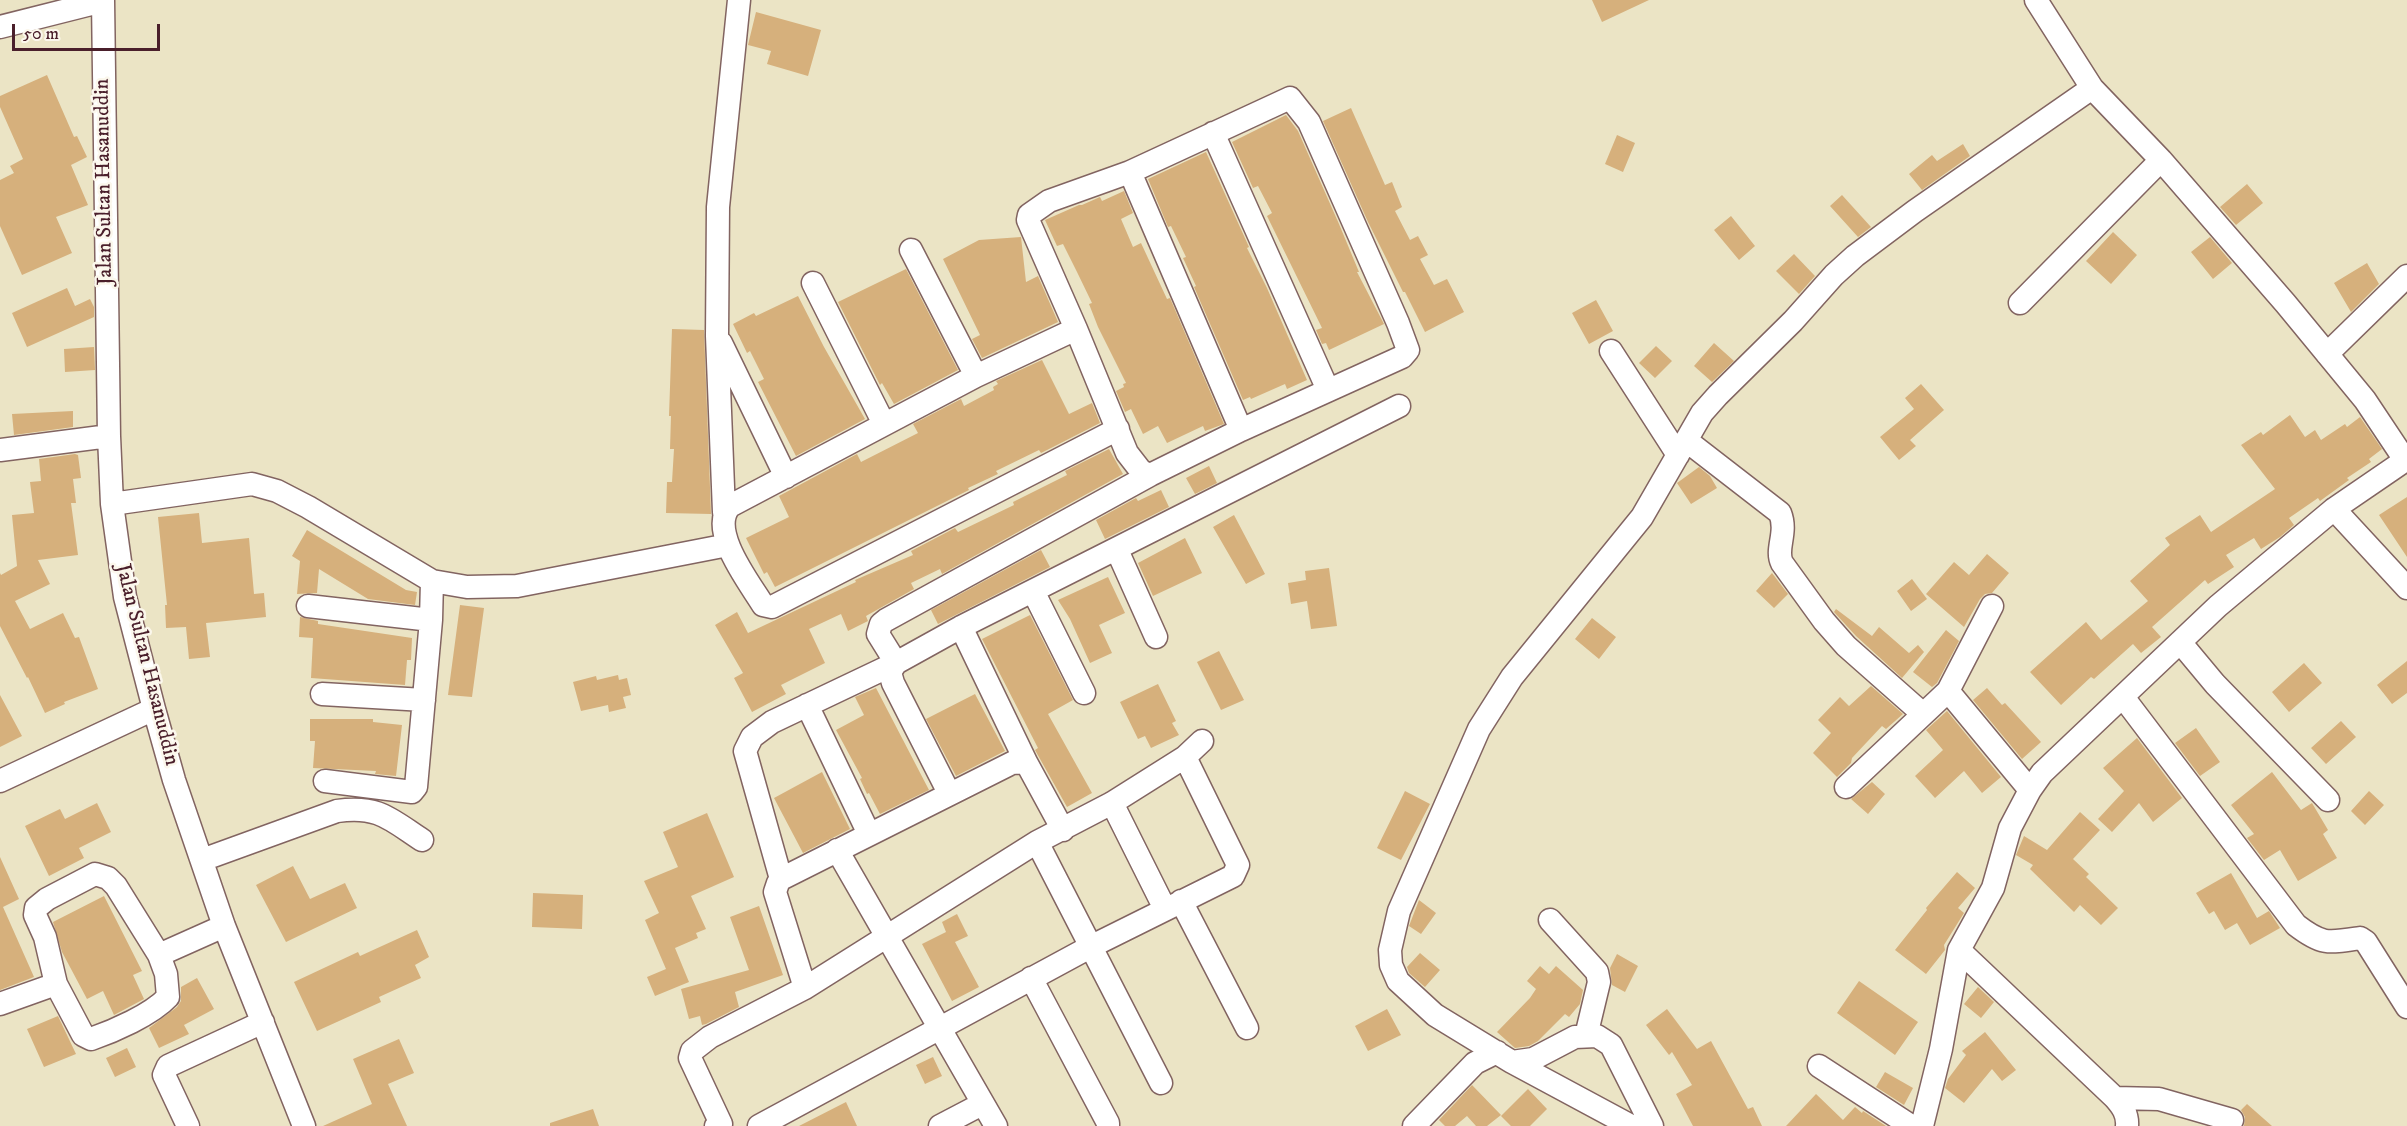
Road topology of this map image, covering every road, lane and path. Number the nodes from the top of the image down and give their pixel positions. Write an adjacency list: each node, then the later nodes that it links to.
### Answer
1 (102, 0): 4 (street); 23 (street, Jalan Sultan Hasanuddin)
2 (739, 0): 14 (street)
3 (2036, 0): 5 (street)
4 (0, 27)
5 (2092, 88): 7 (street); 24 (street)
6 (1213, 133): 8 (street); 18 (street); 18 (street)
7 (2161, 160): 12 (street); 16 (street)
8 (1130, 172): 13 (street); 22 (street)
9 (911, 250): 17 (street)
10 (2407, 276): 16 (street)
11 (813, 283): 20 (street)
12 (2020, 303)
13 (1076, 329): 17 (street); 21 (street)
14 (717, 336): 28 (street); 31 (street)
15 (1611, 351): 24 (street)
16 (2327, 354): 26 (street)
17 (976, 376): 20 (street)
18 (1328, 390): 22 (street)
19 (1399, 406): 33 (street)
20 (884, 424): 28 (street)
21 (1118, 429): 27 (street); 32 (street)
22 (1241, 430): 27 (street)
23 (110, 436): 25 (street); 29 (street, Jalan Sultan Hasanuddin)
24 (1683, 448): 51 (street); 85 (street)
25 (0, 450)
26 (2406, 459): 30 (street)
27 (1150, 475): 43 (street)
28 (786, 477): 31 (street)
29 (112, 504): 34 (street); 50 (street, Jalan Sultan Hasanuddin)
30 (2334, 509): 35 (street); 42 (street)
31 (724, 512): 32 (street)
32 (728, 545): 34 (street)
33 (1117, 550): 36 (street); 41 (street)
34 (432, 581): 39 (street)
35 (2407, 588)
36 (1033, 591): 40 (street); 45 (street)
37 (308, 606): 39 (street)
38 (1992, 606): 44 (street)
39 (431, 620): 48 (street)
40 (961, 627): 43 (street); 54 (street)
41 (1156, 637)
42 (2180, 642): 47 (street); 60 (street)
43 (896, 663): 49 (street); 59 (street)
44 (1948, 691): 51 (street); 58 (street)
45 (1084, 693)
46 (322, 694): 48 (street)
47 (2123, 697): 58 (street); 80 (street)
48 (424, 700): 56 (street)
49 (807, 705): 63 (street); 68 (street)
50 (153, 709): 55 (street); 67 (street, Jalan Sultan Hasanuddin)
51 (1923, 714): 57 (street)
52 (1202, 741): 53 (street)
53 (1185, 757): 61 (street); 69 (street)
54 (1026, 762): 59 (street); 62 (street)
55 (0, 781)
56 (325, 781)
57 (1846, 787)
58 (2030, 790): 74 (street)
59 (950, 793): 63 (street)
60 (2328, 800)
61 (1112, 803): 62 (street); 69 (street)
62 (1063, 830): 65 (street)
63 (869, 834): 66 (street)
64 (422, 840): 67 (street)
65 (1037, 842): 72 (street); 73 (street)
66 (837, 850): 68 (street); 72 (street)
67 (202, 860): 71 (street, Jalan Sultan Hasanuddin)
68 (781, 879): 78 (street)
69 (1173, 905): 73 (street); 83 (street)
70 (1550, 920): 84 (street)
71 (224, 926): 75 (street); 81 (street, Jalan Sultan Hasanuddin)
72 (885, 936): 78 (street); 82 (street)
73 (1090, 947): 76 (street); 87 (street)
74 (1959, 950): 88 (street); 102 (street)
75 (159, 955): 77 (street); 77 (street)
76 (1030, 978): 82 (street); 97 (street)
77 (56, 984): 79 (street)
78 (805, 988): 93 (street)
79 (0, 1004)
80 (2407, 1007)
81 (263, 1022): 91 (street); 92 (street, Jalan Sultan Hasanuddin)
82 (938, 1027): 89 (street); 94 (street)
83 (1247, 1028)
84 (1586, 1036): 85 (street); 100 (street)
85 (1505, 1057): 98 (street); 99 (street)
86 (1819, 1066): 101 (street)
87 (1161, 1083)
88 (2115, 1098): 90 (street); 103 (street)
89 (982, 1104): 95 (street); 96 (street)
90 (2232, 1120)
91 (188, 1126)
92 (304, 1126)
93 (720, 1126)
94 (759, 1126)
95 (939, 1126)
96 (996, 1126)
97 (1108, 1126)
98 (1414, 1126)
99 (1631, 1126)
100 (1652, 1126)
101 (1911, 1126)
102 (1922, 1126)
103 (2127, 1126)

